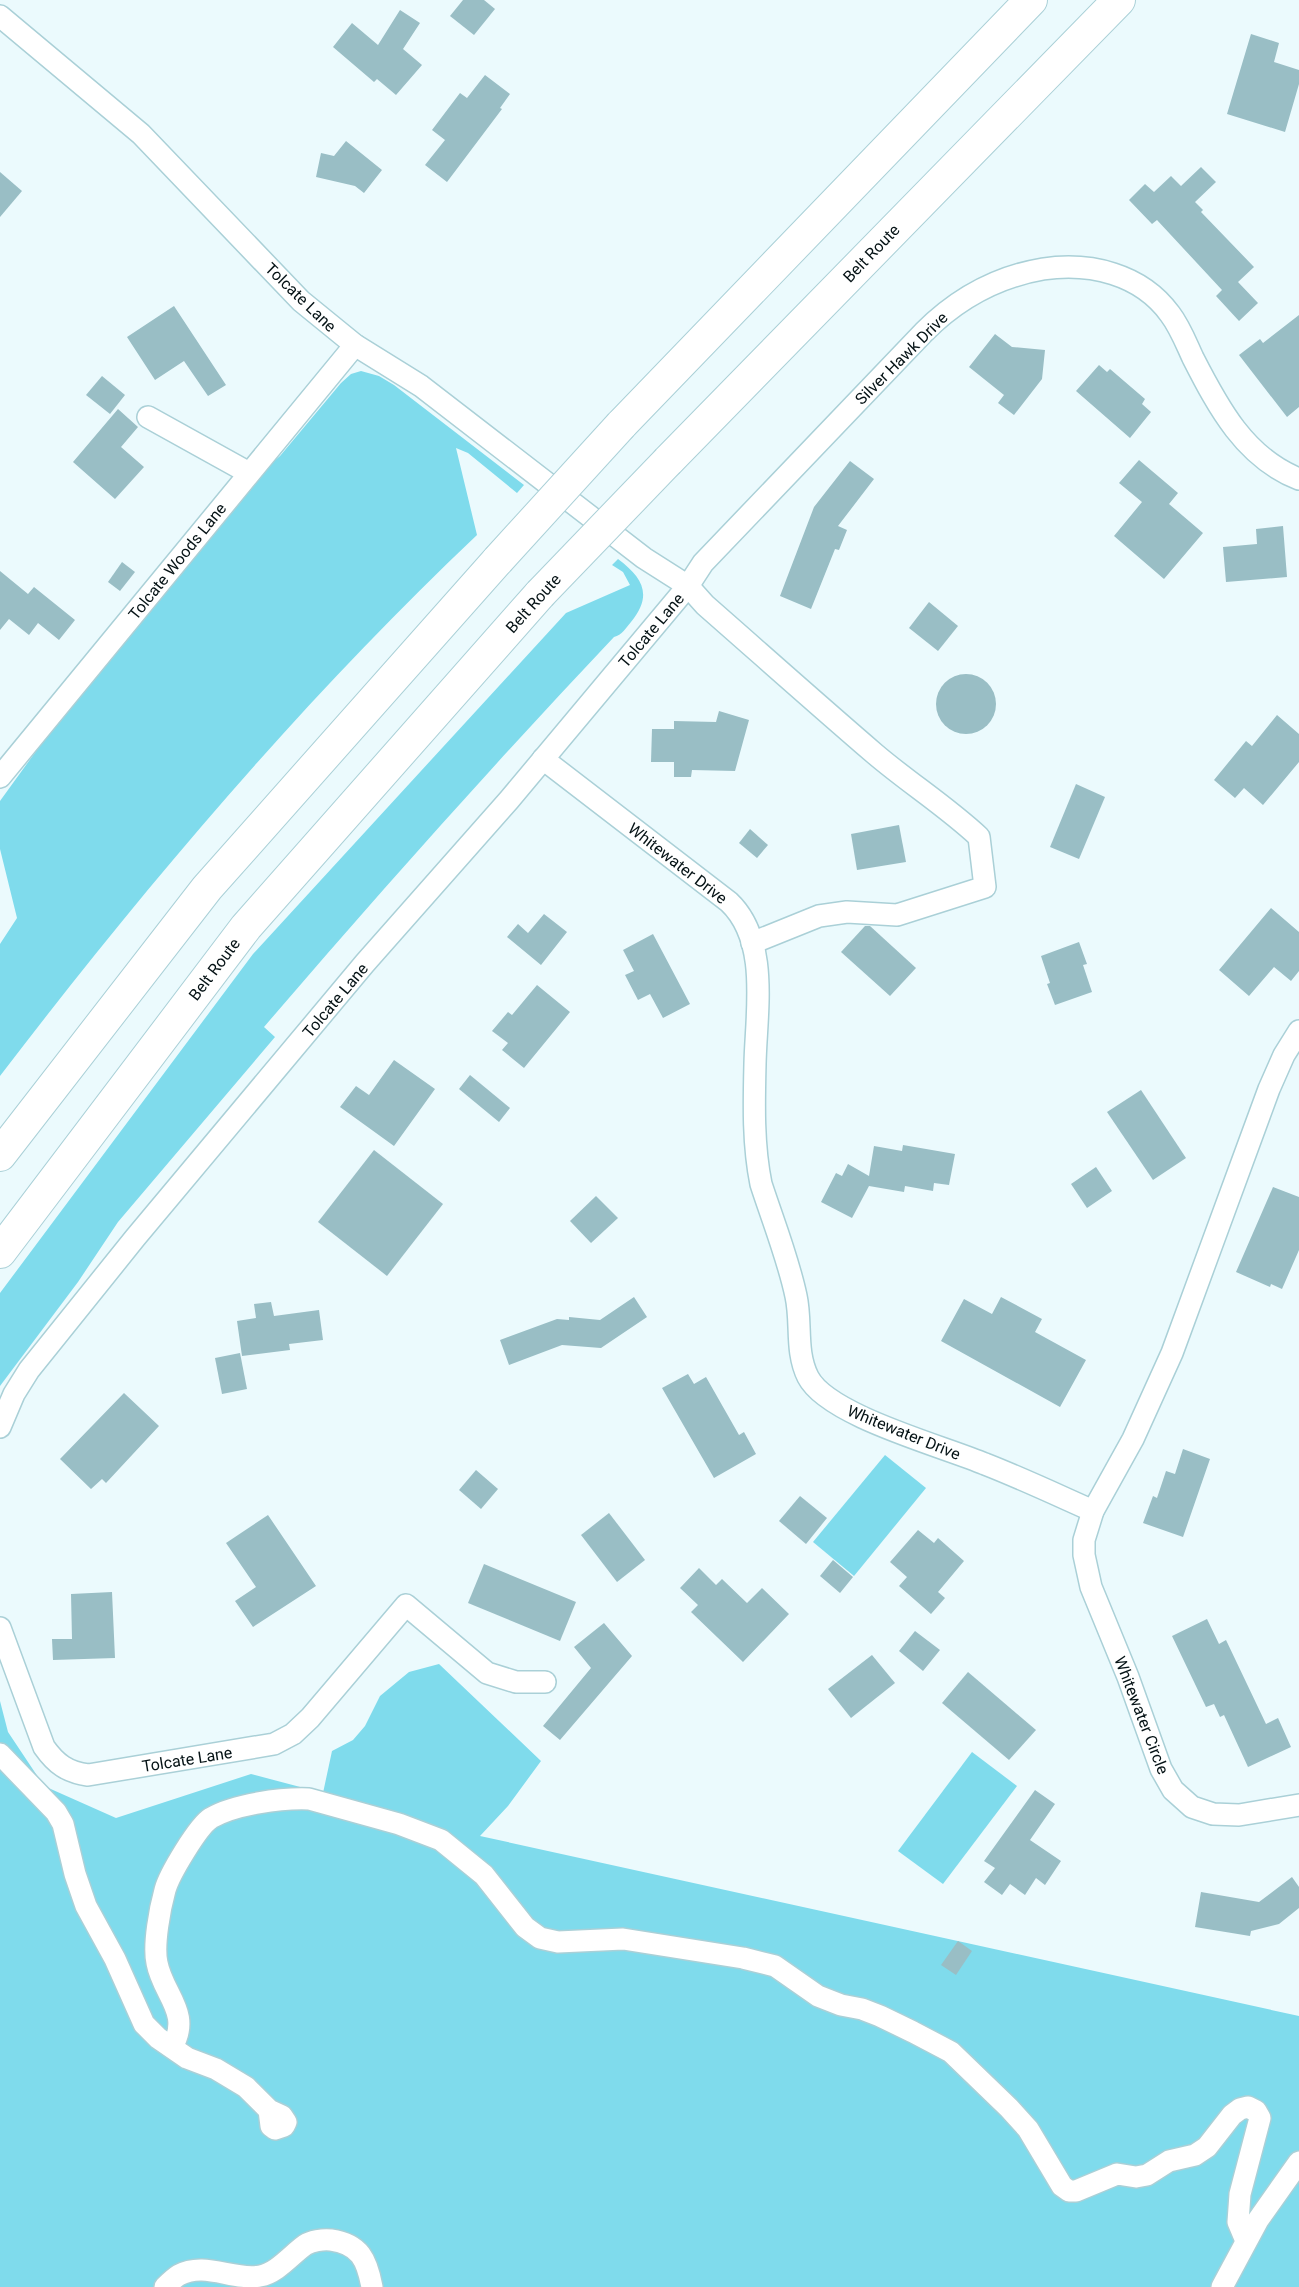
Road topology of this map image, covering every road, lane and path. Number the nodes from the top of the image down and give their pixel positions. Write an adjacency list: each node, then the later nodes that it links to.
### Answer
1 (1031, 0): 13 (highway, bridge)
2 (1119, 0): 14 (highway, Belt Route, bridge)
3 (0, 16): 4 (street, Tolcate Lane)
4 (355, 345): 6 (street, Tolcate Woods Lane); 8 (street, Tolcate Lane)
5 (148, 417): 6 (street)
6 (249, 473): 10 (street, Tolcate Woods Lane)
7 (1299, 479): 8 (street, Silver Hawk Drive)
8 (688, 586): 9 (street, Tolcate Lane); 11 (street, Tolcate Lane)
9 (543, 759): 11 (street, Whitewater Drive); 15 (street, Tolcate Lane)
10 (0, 777)
11 (752, 943): 16 (street, Whitewater Drive)
12 (1299, 1031): 16 (street)
13 (0, 1155)
14 (0, 1252)
15 (0, 1427)
16 (1093, 1511): 20 (street, Whitewater Circle)
17 (0, 1628): 18 (street, Tolcate Lane)
18 (545, 1682)
19 (0, 1754): 21 (street)
20 (1299, 1805)
21 (171, 2047): 22 (street); 24 (street)
22 (269, 2110)
23 (1299, 2162): 24 (street)
24 (1246, 2241): 27 (street)
25 (165, 2287): 26 (street)
26 (372, 2287)
27 (1222, 2287)

